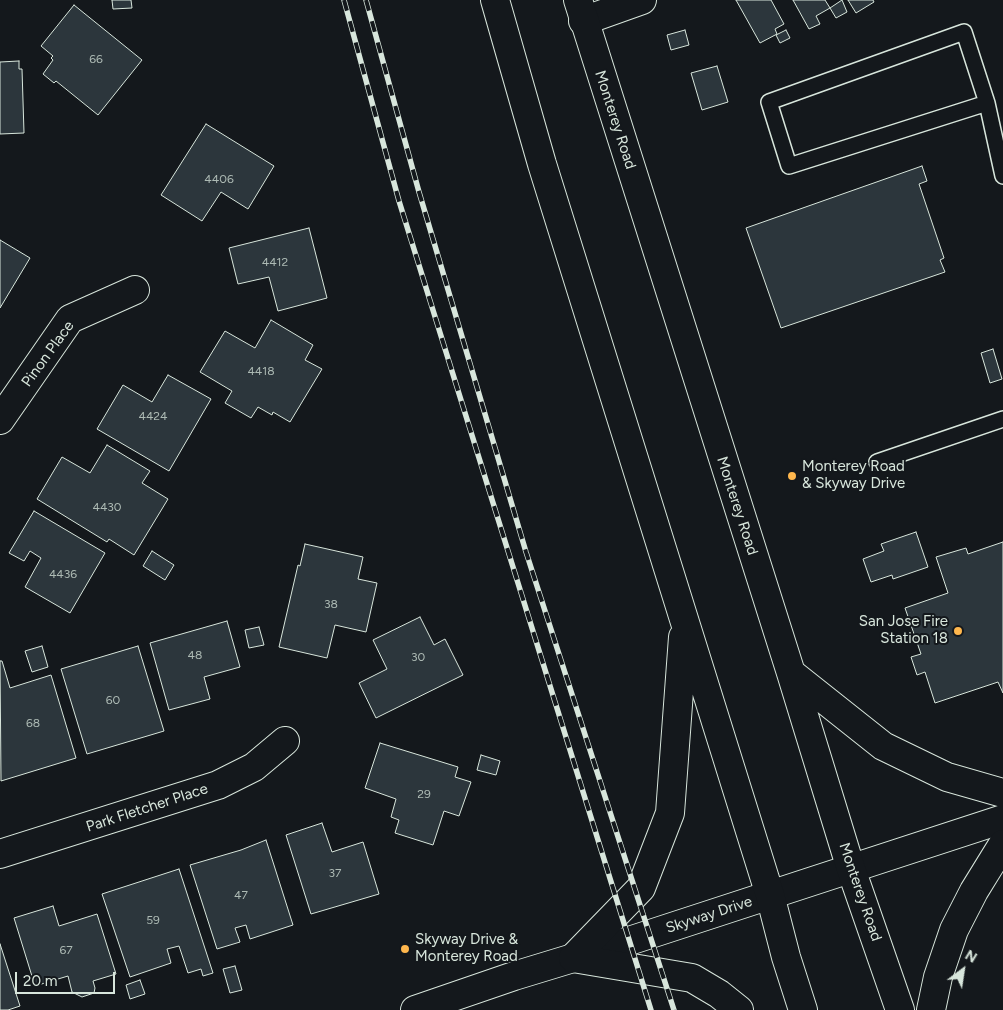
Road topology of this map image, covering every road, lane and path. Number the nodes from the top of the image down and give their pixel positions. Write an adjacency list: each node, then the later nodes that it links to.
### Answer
1 (495, 0): 10 (main road)
2 (642, 0): 3 (main road)
3 (580, 10): 11 (main road, Monterey Road)
4 (987, 103): 4 (lane); 5 (lane)
5 (1003, 176)
6 (135, 290): 8 (main road, Pinon Place)
7 (1003, 419): 9 (lane)
8 (0, 420)
9 (877, 462)
10 (684, 621): 18 (main road); 19 (main road)
11 (791, 673): 13 (main road); 17 (main road, Monterey Road)
12 (285, 741): 16 (main road, Park Fletcher Place)
13 (1003, 793)
14 (1003, 820): 17 (main road, Skyway Drive)
15 (1003, 844): 24 (main road)
16 (0, 854)
17 (851, 869): 18 (main road, Skyway Drive); 23 (main road, Monterey Road)
18 (770, 894): 19 (main road, Skyway Drive); 22 (main road)
19 (573, 958): 20 (main road, Skyway Drive); 21 (main road)
20 (415, 1010)
21 (739, 1010)
22 (803, 1010)
23 (900, 1010)
24 (931, 1010)

